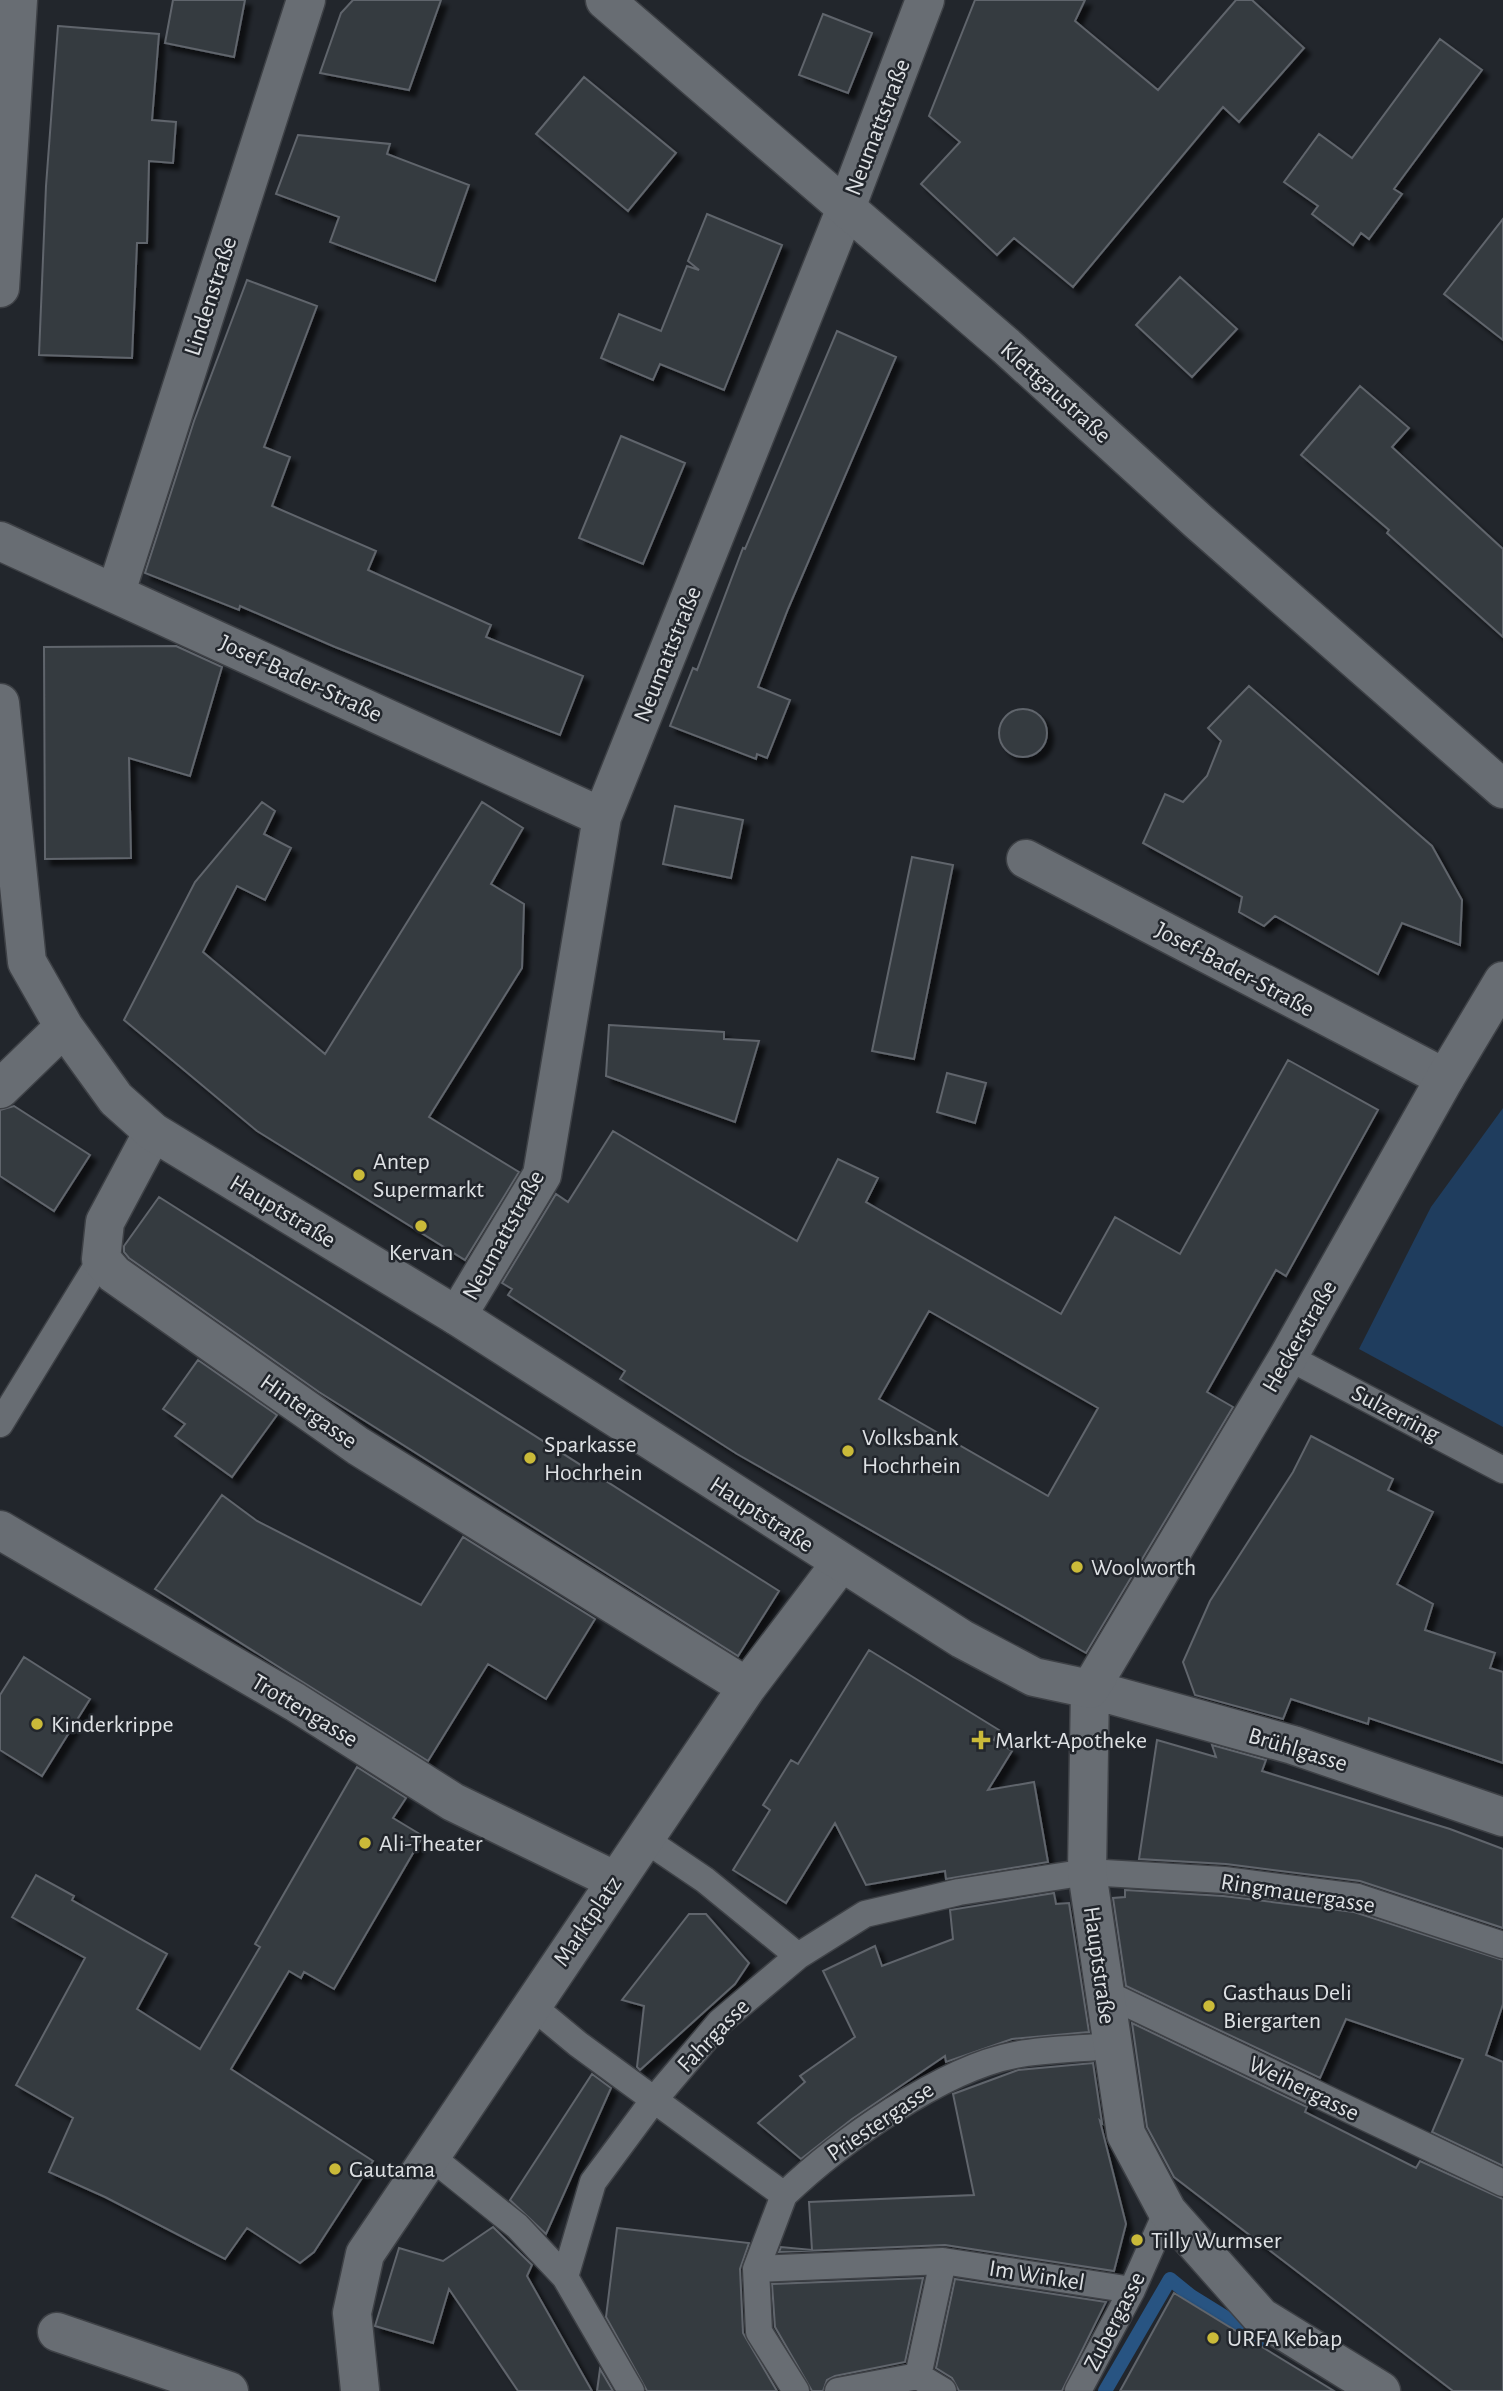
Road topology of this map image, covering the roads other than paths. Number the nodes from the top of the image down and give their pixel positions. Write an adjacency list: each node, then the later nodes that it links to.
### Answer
1 (18, 0): 6 (street)
2 (306, 0): 8 (street, Lindenstraße)
3 (605, 0): 5 (street, Klettgaustraße)
4 (925, 0): 5 (street, Neumattstraße)
5 (846, 208): 10 (street, Klettgaustraße); 11 (street, Neumattstraße)
6 (0, 288)
7 (0, 541): 8 (street, Josef-Bader-Straße)
8 (116, 592): 11 (street, Josef-Bader-Straße)
9 (0, 703): 14 (street, Hauptstraße)
10 (1503, 789)
11 (602, 817): 19 (street, Neumattstraße)
12 (1026, 859): 15 (street, Josef-Bader-Straße)
13 (1503, 981): 15 (street, Heckerstraße)
14 (64, 1027): 16 (street); 17 (street, Hauptstraße)
15 (1445, 1078): 20 (street, Heckerstraße)
16 (0, 1089)
17 (153, 1132): 18 (street); 19 (street, Hauptstraße)
18 (101, 1259): 21 (lane); 25 (street, Hintergasse)
19 (457, 1316): 24 (street, Hauptstraße)
20 (1288, 1357): 22 (lane, Sulzerring); 26 (street, Heckerstraße)
21 (0, 1424)
22 (1503, 1470)
23 (0, 1530): 30 (street, Trottengasse)
24 (840, 1564): 25 (street, Marktplatz); 26 (street, Hauptstraße)
25 (747, 1687): 28 (street, Marktplatz)
26 (1090, 1689): 27 (street, Brühlgasse); 29 (street, Hauptstraße)
27 (1503, 1817)
28 (643, 1838): 30 (street, Marktplatz); 32 (lane)
29 (1087, 1872): 31 (lane, Ringmauergasse); 32 (lane, Fahrgasse); 33 (street, Hauptstraße)
30 (614, 1880): 34 (street, Marktplatz)
31 (1503, 1945)
32 (798, 1956): 36 (lane, Fahrgasse)
33 (1105, 1993): 35 (street, Hauptstraße); 38 (lane, Weihergasse)
34 (531, 2005): 36 (lane); 37 (street, Marktplatz)
35 (1111, 2046): 39 (lane, Priestergasse); 40 (street, Hauptstraße)
36 (653, 2101): 39 (lane); 43 (lane, Fahrgasse)
37 (430, 2156): 43 (lane); 47 (street, Marktplatz)
38 (1503, 2183)
39 (784, 2195): 42 (lane, Priestergasse)
40 (1167, 2211): 44 (lane, Zubergasse); 54 (street, Hauptstraße)
41 (943, 2261): 42 (lane, Im Winkel); 44 (lane, Im Winkel); 46 (lane)
42 (756, 2269): 50 (lane, Priestergasse)
43 (565, 2277): 49 (lane)
44 (1132, 2290): 53 (lane, Zubergasse)
45 (57, 2332): 48 (street)
46 (918, 2376): 51 (lane); 52 (lane)
47 (360, 2390)
48 (229, 2391)
49 (631, 2391)
50 (796, 2391)
51 (838, 2391)
52 (943, 2391)
53 (1078, 2391)
54 (1381, 2391)

